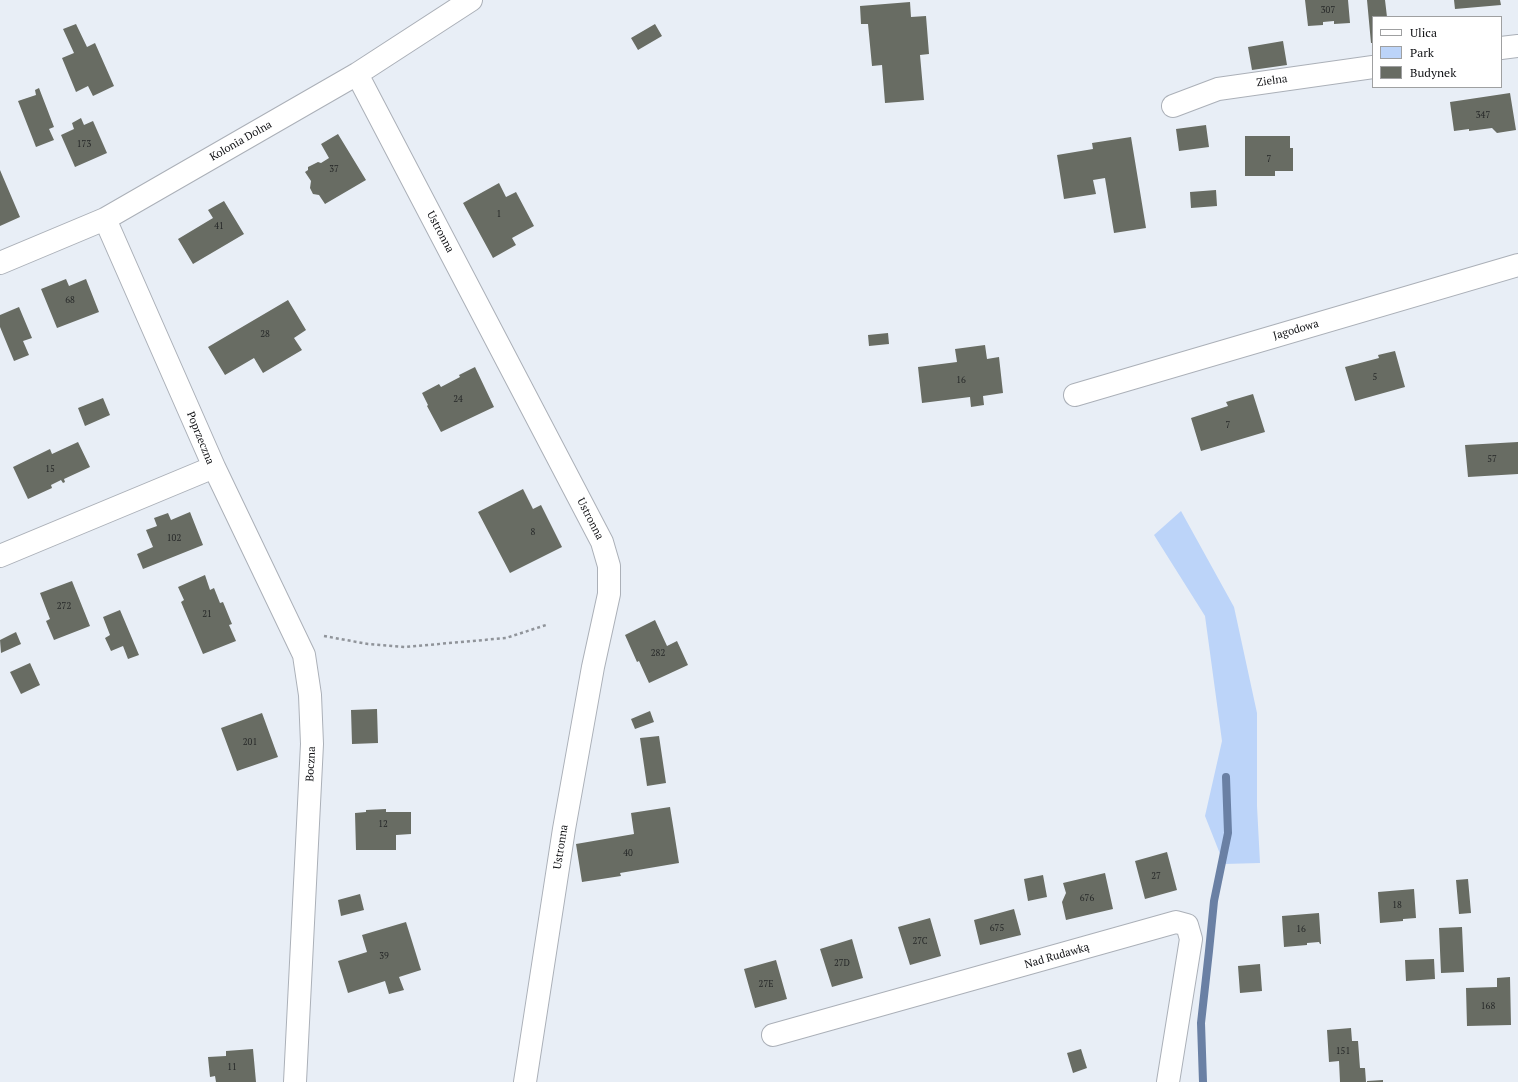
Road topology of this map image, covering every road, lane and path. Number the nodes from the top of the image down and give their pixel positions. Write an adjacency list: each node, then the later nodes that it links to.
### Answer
1 (458, 4): 5 (street, Kolonia Dolna)
2 (1518, 46): 3 (street)
3 (1502, 48)
4 (1372, 67): 6 (street, Zielna)
5 (357, 74): 7 (street, Kolonia Dolna); 17 (street, Ustronna)
6 (1173, 106)
7 (105, 219): 8 (street, Kolonia Dolna); 11 (street, Poprzeczna)
8 (0, 263)
9 (1518, 265): 10 (street, Jagodowa)
10 (1075, 395)
11 (214, 467): 12 (street, Poprzeczna); 14 (street, Boczna)
12 (0, 556)
13 (546, 625): 14 (path)
14 (292, 631): 16 (street, Boczna)
15 (774, 1035): 18 (street, Nad Rudawką)
16 (295, 1082)
17 (525, 1082)
18 (1168, 1082)

